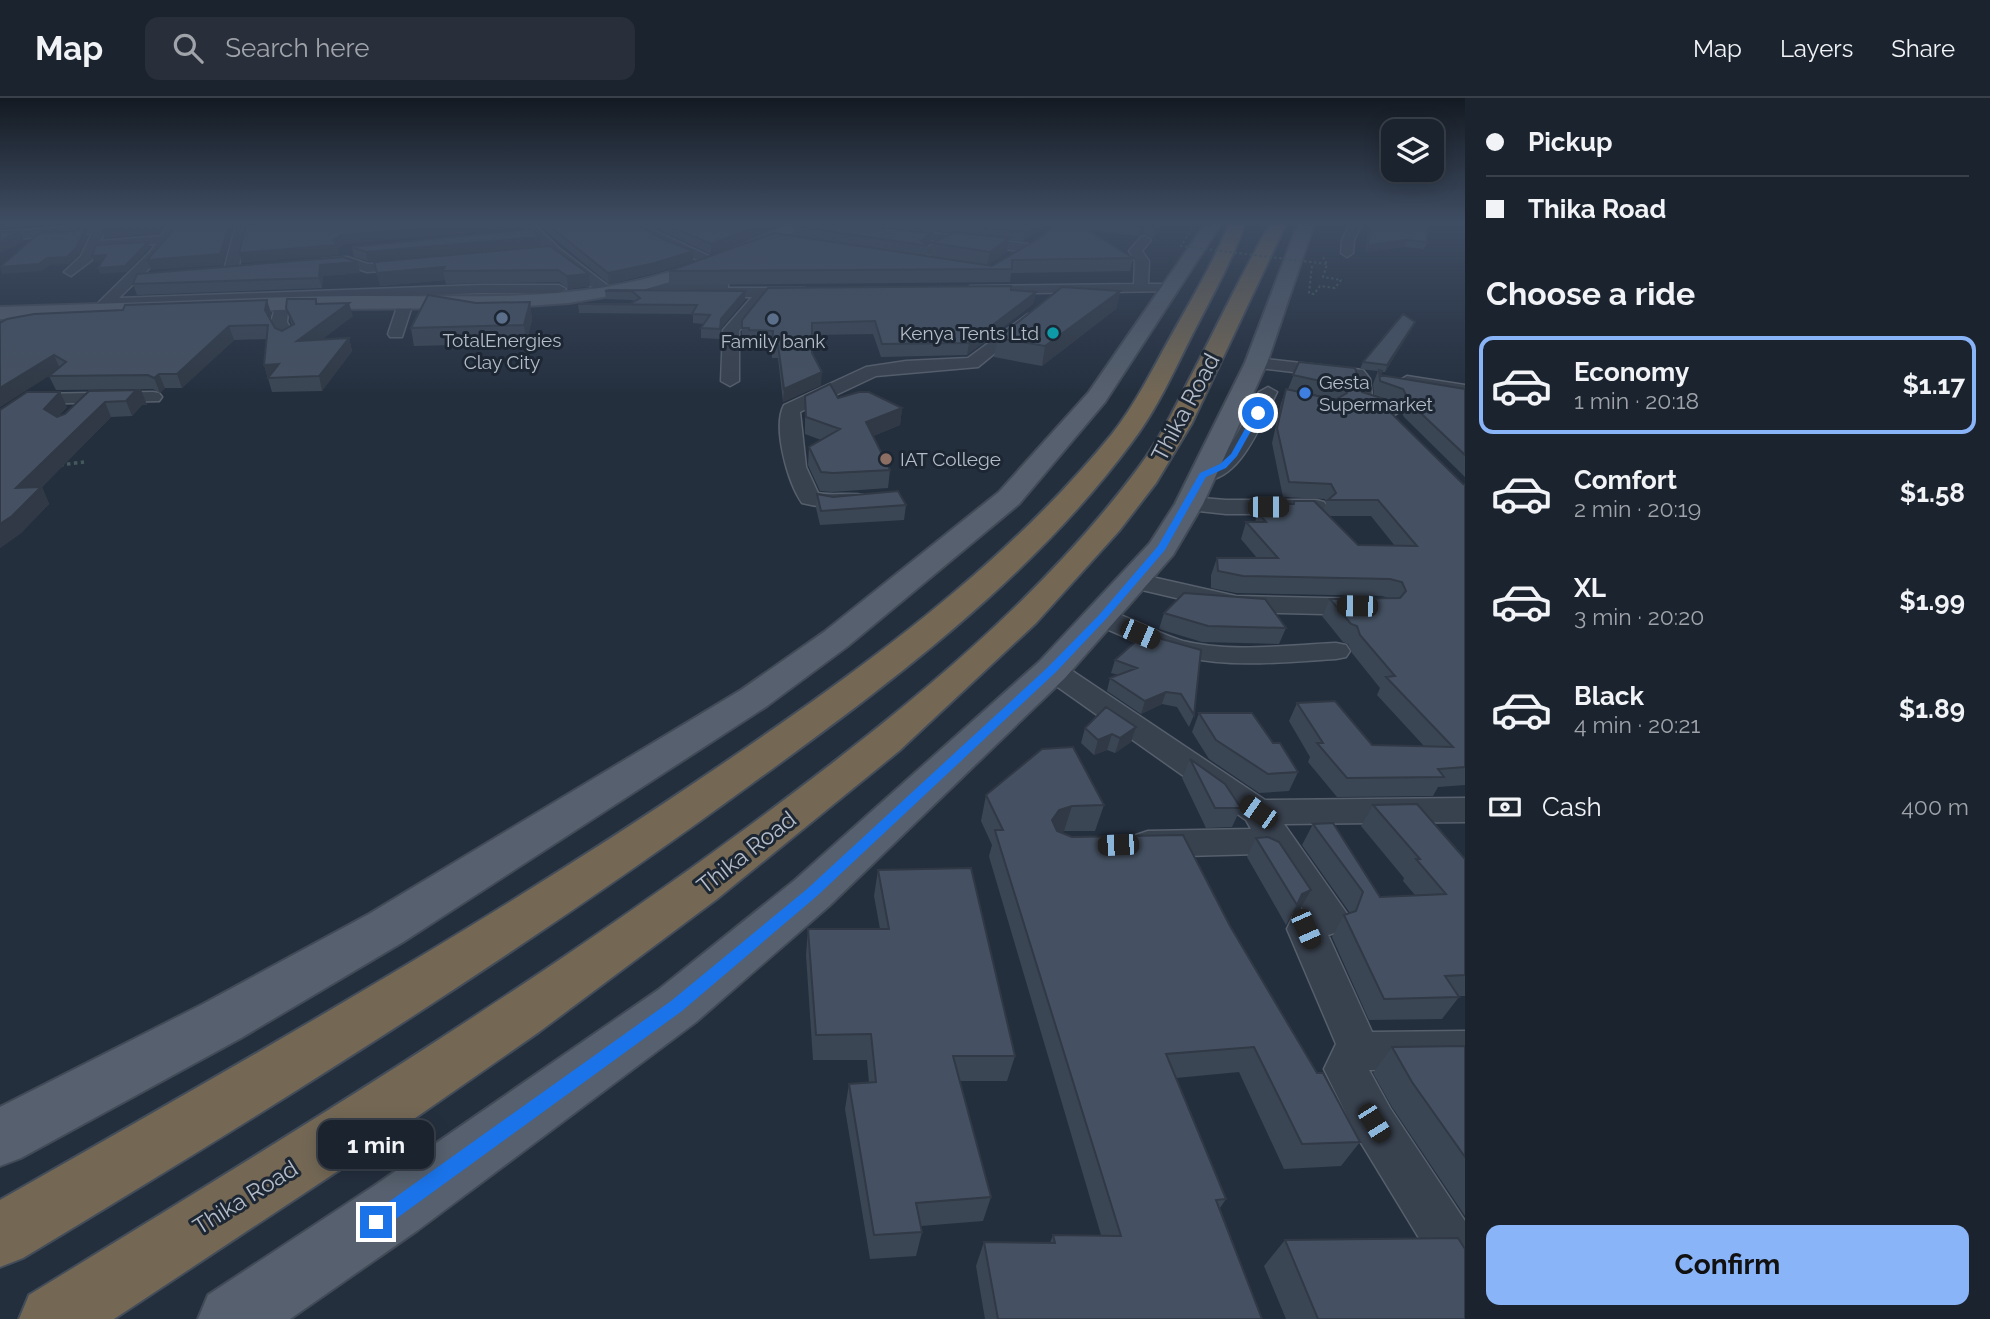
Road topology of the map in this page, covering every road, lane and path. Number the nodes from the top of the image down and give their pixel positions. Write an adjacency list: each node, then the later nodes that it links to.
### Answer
1 (129, 281): 30 (street)
2 (593, 281): 23 (street)
3 (654, 281): 15 (main road)
4 (739, 281): 16 (street)
5 (994, 281): 20 (street)
6 (1138, 281): 14 (street)
7 (1151, 281): 14 (street)
8 (1155, 281): 14 (main road)
9 (1213, 281): 63 (highway, Thika Road)
10 (1248, 281): 65 (highway, Thika Road)
11 (1302, 281): 36 (main road, Thika Road)
12 (1310, 281): 13 (path, bridge)
13 (1340, 281)
14 (1152, 284): 17 (street); 62 (main road)
15 (641, 285): 16 (street); 23 (main road)
16 (747, 285): 22 (street)
17 (1066, 288): 20 (street); 49 (street)
18 (559, 289): 24 (street)
19 (815, 289): 22 (street)
20 (998, 289): 21 (street)
21 (957, 290)
22 (772, 291): 23 (street); 37 (street)
23 (607, 292): 31 (main road)
24 (437, 296): 25 (street); 26 (main road); 31 (main road)
25 (353, 298): 26 (main road); 27 (main road); 28 (street)
26 (406, 301): 31 (street); 33 (street)
27 (283, 303): 28 (main road); 34 (street)
28 (187, 304): 30 (main road)
29 (647, 306): 31 (street)
30 (102, 307): 32 (main road)
31 (536, 309)
32 (1, 322)
33 (396, 334)
34 (287, 337)
35 (1357, 374): 36 (street); 39 (street); 45 (street)
36 (1270, 379): 48 (main road, Thika Road)
37 (730, 381)
38 (51, 383): 42 (street)
39 (1465, 390)
40 (153, 397): 41 (street)
41 (89, 398): 42 (street); 44 (street)
42 (31, 399): 43 (street)
43 (12, 408)
44 (71, 415)
45 (1402, 430)
46 (84, 462): 47 (path)
47 (56, 465)
48 (1196, 489): 50 (street); 51 (main road, Thika Road)
49 (877, 498)
50 (1316, 507)
51 (1134, 581): 52 (street); 53 (main road, Thika Road)
52 (1382, 607)
53 (1102, 617): 54 (street); 55 (main road, Thika Road)
54 (1336, 652)
55 (1052, 670): 57 (street); 66 (main road, Thika Road)
56 (1465, 810): 57 (street)
57 (1258, 812): 59 (street)
58 (1118, 845): 59 (street)
59 (1282, 850): 61 (street)
60 (1465, 1050): 61 (street)
61 (1360, 1051): 64 (street)
62 (0, 1138)
63 (0, 1235)
64 (1465, 1266)
65 (54, 1319)
66 (232, 1319)

